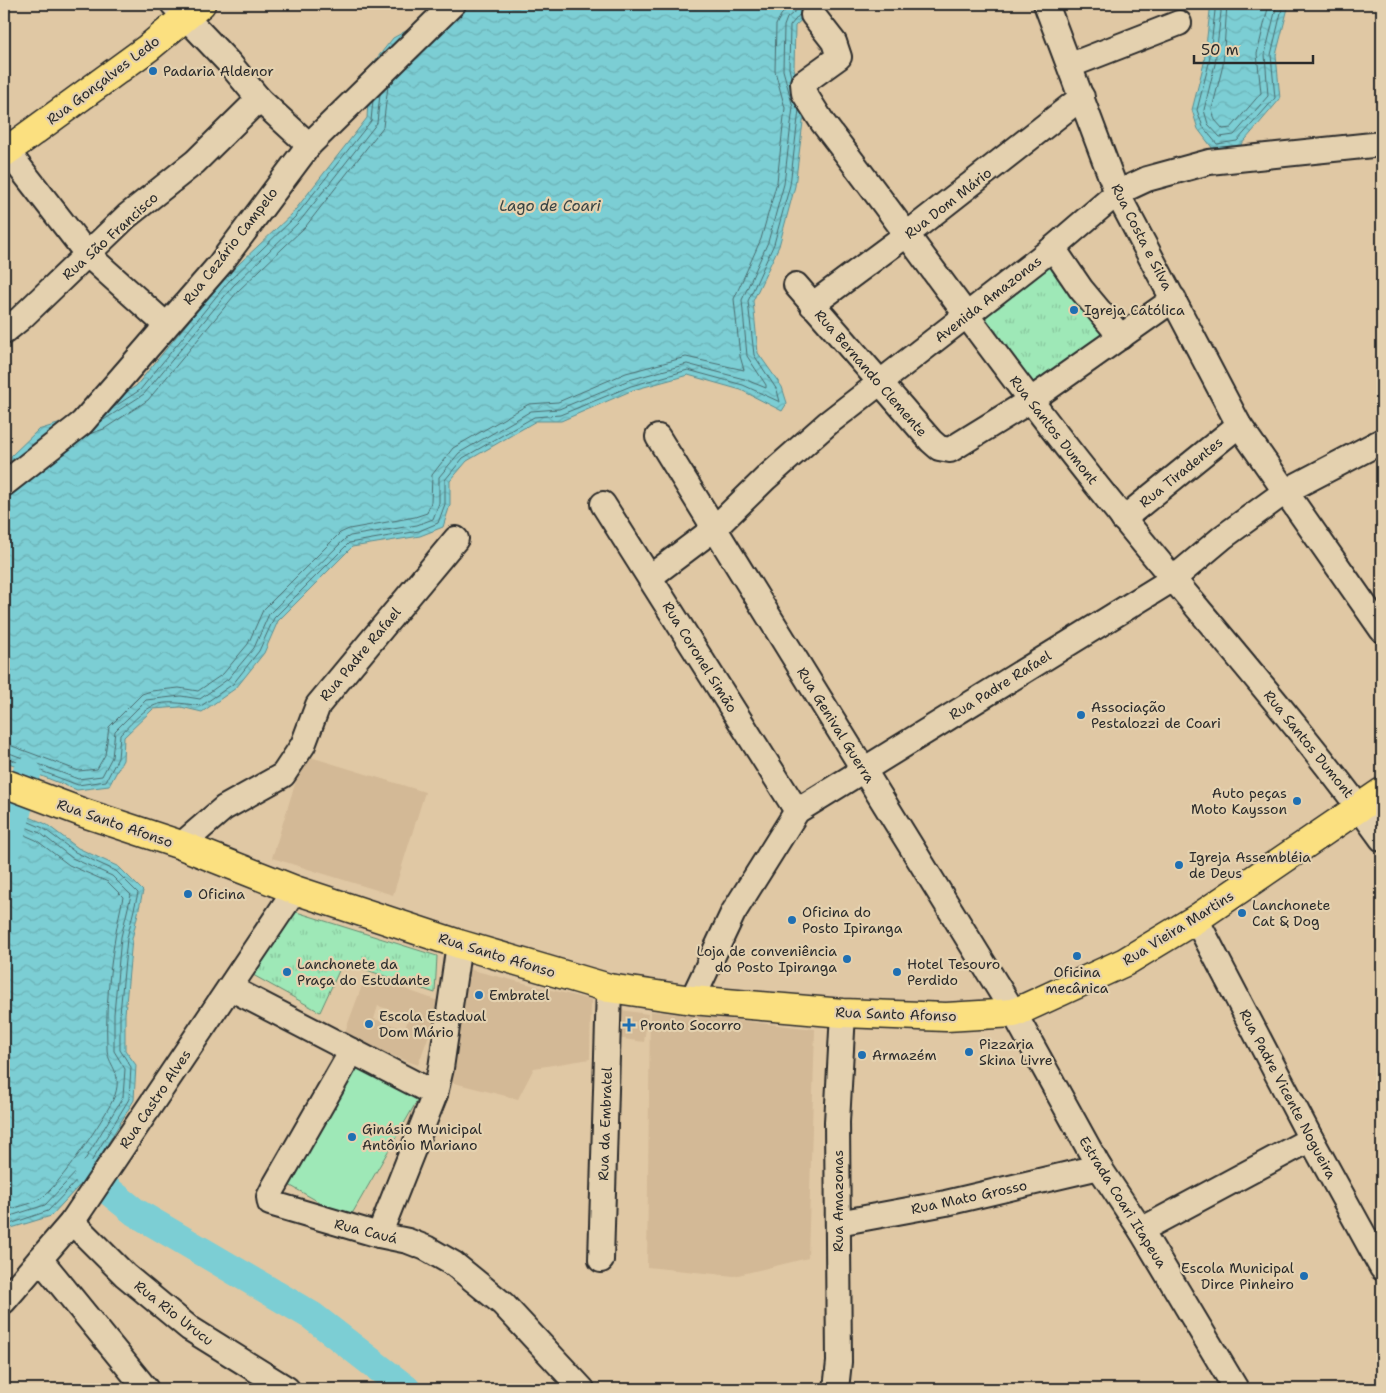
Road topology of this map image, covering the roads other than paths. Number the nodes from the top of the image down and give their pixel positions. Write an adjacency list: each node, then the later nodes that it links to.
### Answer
1 (453, 4): 10 (street, Rua Cezário Campelo)
2 (1046, 4): 6 (street, Rua Costa e Silva)
3 (187, 8): 8 (street); 11 (main road, Rua Gonçalves Ledo)
4 (813, 15): 13 (street, Rua Santos Dumont)
5 (1179, 24): 6 (street)
6 (1071, 65): 7 (street, Rua Costa e Silva)
7 (1082, 97): 12 (street, Rua Costa e Silva); 13 (street, Rua Dom Mário)
8 (259, 99): 10 (street); 15 (street, Rua São Francisco)
9 (1382, 144): 12 (street, Avenida Amazonas)
10 (309, 145): 20 (street, Rua Cezário Campelo)
11 (5, 150): 15 (street)
12 (1117, 192): 14 (street, Avenida Amazonas); 17 (street, Rua Costa e Silva)
13 (906, 235): 18 (street, Rua Dom Mário); 19 (street, Rua Santos Dumont)
14 (1053, 248): 19 (street, Avenida Amazonas); 22 (street)
15 (87, 254): 20 (street); 21 (street, Rua São Francisco)
16 (796, 285): 18 (street, Rua Bernando Clemente)
17 (1174, 299): 22 (street); 25 (street, Rua Costa e Silva)
18 (812, 305): 23 (street, Rua Bernando Clemente)
19 (965, 316): 23 (street, Avenida Amazonas); 24 (street, Rua Santos Dumont)
20 (166, 325): 28 (street, Rua Cezário Campelo)
21 (4, 332)
22 (1121, 337): 24 (street)
23 (878, 383): 24 (street, Rua Bernando Clemente); 32 (street, Avenida Amazonas)
24 (1031, 400): 31 (street, Rua Santos Dumont)
25 (1239, 425): 29 (street, Rua Costa e Silva); 31 (street, Rua Tiradentes)
26 (658, 437): 32 (street, Rua Genival Guerra)
27 (1382, 441): 29 (street, Rua Padre Rafael)
28 (4, 484)
29 (1286, 491): 35 (street, Rua Padre Rafael); 36 (street, Rua Costa e Silva)
30 (603, 504): 34 (street, Rua Coronel Simão)
31 (1123, 518): 35 (street, Rua Santos Dumont)
32 (714, 528): 34 (street, Avenida Amazonas); 37 (street, Rua Genival Guerra)
33 (456, 539): 43 (street, Rua Padre Rafael)
34 (650, 576): 41 (street, Rua Coronel Simão)
35 (1173, 579): 37 (street, Rua Padre Rafael); 40 (street, Rua Santos Dumont)
36 (1382, 630)
37 (864, 770): 41 (street, Rua Padre Rafael); 51 (street, Rua Genival Guerra)
38 (4, 783): 43 (main road, Rua Santo Afonso)
39 (1382, 792): 40 (main road, Rua Vieira Martins)
40 (1360, 808): 42 (street, Rua Santos Dumont); 45 (main road, Rua Vieira Martins)
41 (797, 811): 49 (street, Rua Padre Rafael)
42 (1382, 838)
43 (181, 845): 44 (main road, Rua Santo Afonso)
44 (294, 890): 46 (main road, Rua Santo Afonso); 47 (street, Rua Castro Alves)
45 (1196, 919): 51 (main road, Rua Vieira Martins); 54 (street, Rua Padre Vicente Nogueira)
46 (459, 944): 48 (main road, Rua Santo Afonso); 53 (street)
47 (230, 988): 52 (street); 56 (street, Rua Castro Alves)
48 (609, 988): 49 (main road, Rua Santo Afonso); 61 (street, Rua da Embratel)
49 (692, 1000): 50 (main road, Rua Santo Afonso)
50 (842, 1013): 51 (main road, Rua Santo Afonso); 57 (street, Rua Amazonas)
51 (1014, 1013): 55 (street, Estrada Coari Itapeua)
52 (352, 1051): 53 (street); 59 (street, Rua Cauá)
53 (435, 1094): 59 (street)
54 (1311, 1139): 58 (street); 62 (street, Rua Padre Vicente Nogueira)
55 (1099, 1167): 57 (street, Rua Mato Grosso); 58 (street, Estrada Coari Itapeua)
56 (77, 1214): 60 (street, Rua Castro Alves); 65 (street, Rua Rio Urucu)
57 (838, 1223): 67 (street, Rua Amazonas)
58 (1141, 1230): 68 (street, Estrada Coari Itapeua)
59 (379, 1235): 66 (street, Rua Cauá)
60 (40, 1259): 63 (street, Rua Castro Alves); 64 (street)
61 (601, 1260)
62 (1382, 1268)
63 (4, 1301)
64 (146, 1389)
65 (287, 1389)
66 (582, 1389)
67 (836, 1389)
68 (1236, 1389)

